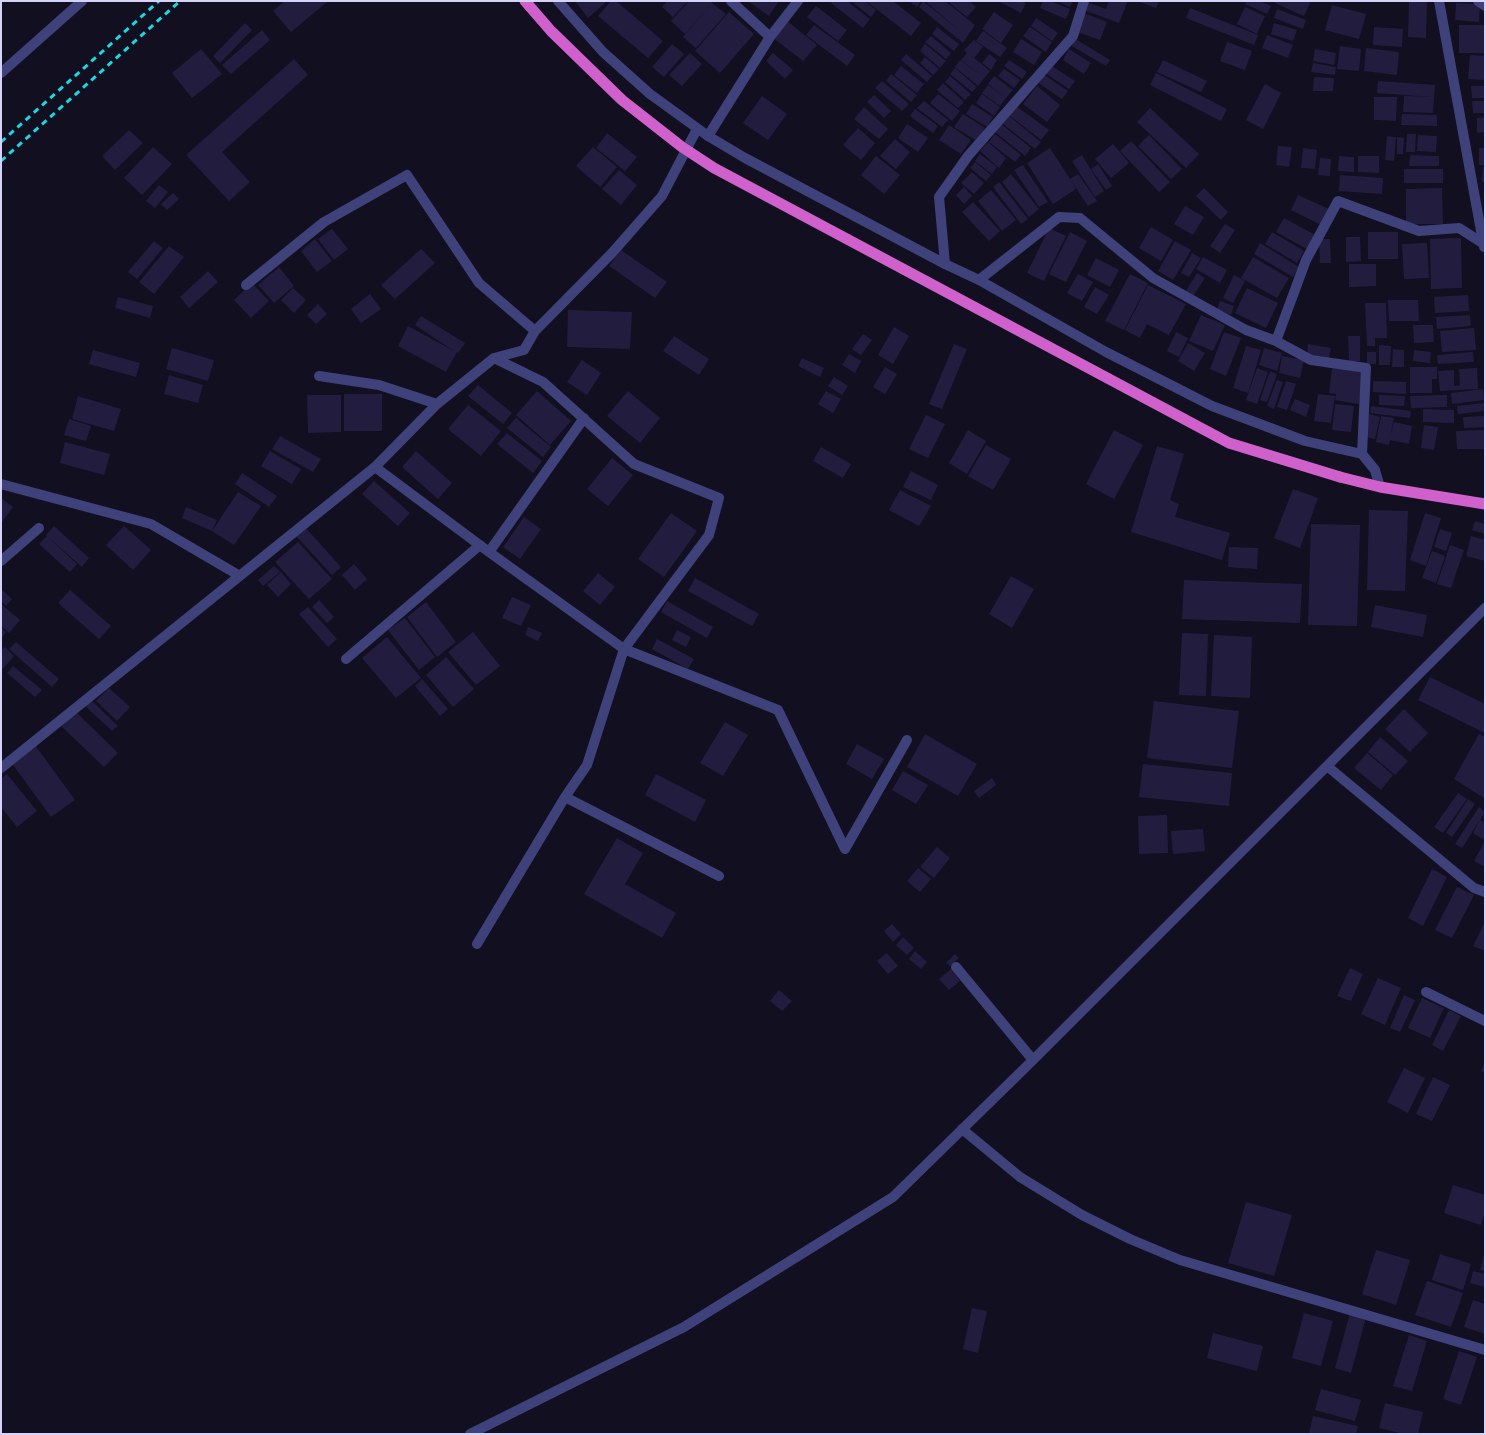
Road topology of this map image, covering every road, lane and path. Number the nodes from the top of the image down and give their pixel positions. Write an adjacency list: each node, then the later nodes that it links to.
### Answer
1 (82, 1): 11 (street)
2 (525, 1): 27 (highway, bridge)
3 (558, 1): 12 (street)
4 (731, 1): 10 (street)
5 (798, 1): 10 (street)
6 (1084, 1): 15 (street)
7 (1439, 1): 14 (street)
8 (1478, 1): 9 (street)
9 (1485, 6)
10 (770, 37): 13 (street)
11 (1, 73)
12 (697, 129): 13 (street); 18 (street)
13 (708, 136): 15 (street)
14 (1484, 247): 19 (street)
15 (945, 264): 16 (street)
16 (979, 280): 19 (street); 24 (street)
17 (246, 285): 18 (street)
18 (535, 331): 20 (street)
19 (1276, 341): 24 (street)
20 (494, 358): 22 (street); 23 (street)
21 (319, 376): 22 (street)
22 (437, 404): 25 (street)
23 (584, 418): 31 (street); 35 (street)
24 (1362, 454): 27 (street)
25 (375, 467): 30 (street); 33 (street)
26 (1, 484): 33 (street)
27 (1380, 487): 28 (highway)
28 (1485, 504)
29 (40, 528): 32 (street)
30 (480, 545): 31 (street); 36 (street)
31 (489, 552): 35 (street)
32 (1, 561)
33 (240, 576): 39 (street)
34 (1484, 612): 38 (street)
35 (624, 649): 37 (street); 40 (street)
36 (346, 659)
37 (907, 740)
38 (1327, 766): 42 (street); 47 (street)
39 (1, 768)
40 (566, 797): 41 (street); 43 (street)
41 (719, 876)
42 (1485, 892)
43 (477, 944)
44 (956, 967): 47 (street)
45 (1426, 992): 46 (street)
46 (1485, 1021)
47 (1034, 1060): 48 (street)
48 (962, 1129): 49 (street); 50 (street)
49 (1485, 1350)
50 (470, 1434)

